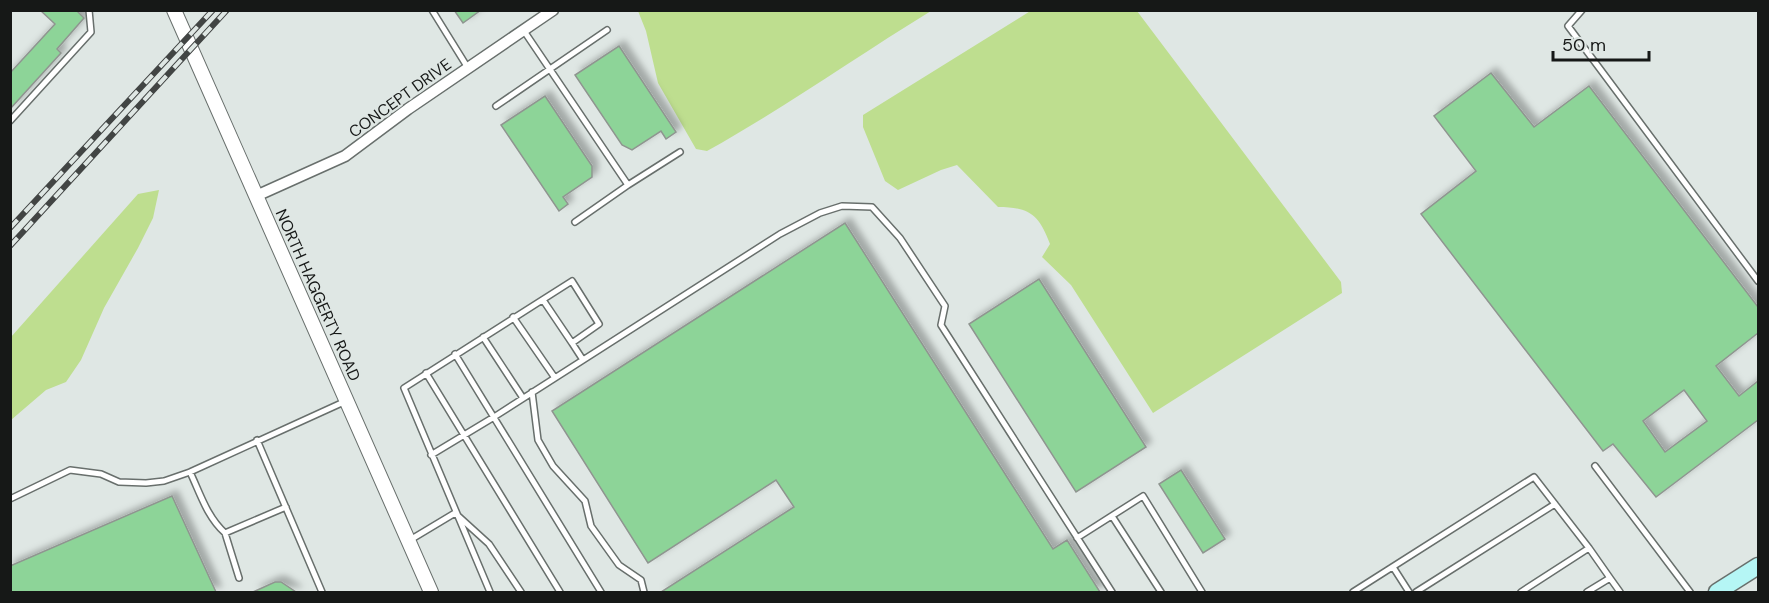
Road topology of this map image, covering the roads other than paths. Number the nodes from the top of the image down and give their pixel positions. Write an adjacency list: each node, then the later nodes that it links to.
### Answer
1 (89, 10): 11 (lane)
2 (174, 10): 14 (street, NORTH HAGGERTY ROAD)
3 (432, 10): 8 (lane)
4 (553, 10): 7 (street, CONCEPT DRIVE)
5 (1582, 10): 16 (lane)
6 (607, 30): 9 (lane)
7 (524, 31): 8 (street, CONCEPT DRIVE); 9 (lane)
8 (468, 68): 14 (street, CONCEPT DRIVE)
9 (549, 69): 10 (lane); 13 (lane)
10 (496, 106)
11 (10, 121)
12 (680, 152): 13 (lane)
13 (628, 185): 15 (lane)
14 (256, 196): 27 (street, NORTH HAGGERTY ROAD)
15 (575, 222)
16 (1758, 281)
17 (543, 300): 18 (lane); 20 (lane); 20 (lane)
18 (513, 317): 19 (lane); 24 (lane)
19 (483, 337): 21 (lane); 26 (lane)
20 (572, 343): 22 (lane)
21 (455, 354): 23 (lane); 28 (lane)
22 (583, 360): 24 (lane); 40 (lane)
23 (426, 373): 29 (lane); 31 (lane)
24 (555, 378): 25 (lane)
25 (532, 392): 26 (lane); 53 (lane)
26 (523, 398): 28 (lane)
27 (347, 401): 30 (lane); 41 (street, NORTH HAGGERTY ROAD)
28 (494, 417): 29 (lane); 52 (lane)
29 (464, 436): 31 (lane); 51 (lane)
30 (257, 440): 33 (lane); 36 (lane)
31 (431, 454): 37 (lane)
32 (1595, 466): 63 (lane)
33 (190, 472): 34 (lane); 39 (lane)
34 (10, 499)
35 (1555, 504): 42 (lane); 44 (lane); 59 (lane)
36 (286, 507): 39 (lane); 47 (lane)
37 (455, 513): 41 (lane); 49 (lane); 50 (lane)
38 (1112, 516): 40 (lane); 55 (lane); 56 (lane)
39 (225, 533): 45 (lane)
40 (1077, 538): 54 (lane)
41 (408, 541): 48 (street, NORTH HAGGERTY ROAD)
42 (1589, 548): 46 (lane); 60 (lane)
43 (1758, 566): 64 (main road)
44 (1393, 567): 57 (lane); 58 (lane)
45 (239, 578)
46 (1610, 578): 61 (lane); 62 (lane)
47 (322, 592)
48 (431, 592)
49 (490, 592)
50 (521, 592)
51 (560, 592)
52 (601, 592)
53 (644, 592)
54 (1112, 592)
55 (1161, 592)
56 (1202, 592)
57 (1353, 592)
58 (1409, 592)
59 (1416, 592)
60 (1521, 592)
61 (1587, 592)
62 (1620, 592)
63 (1690, 592)
64 (1717, 592)

